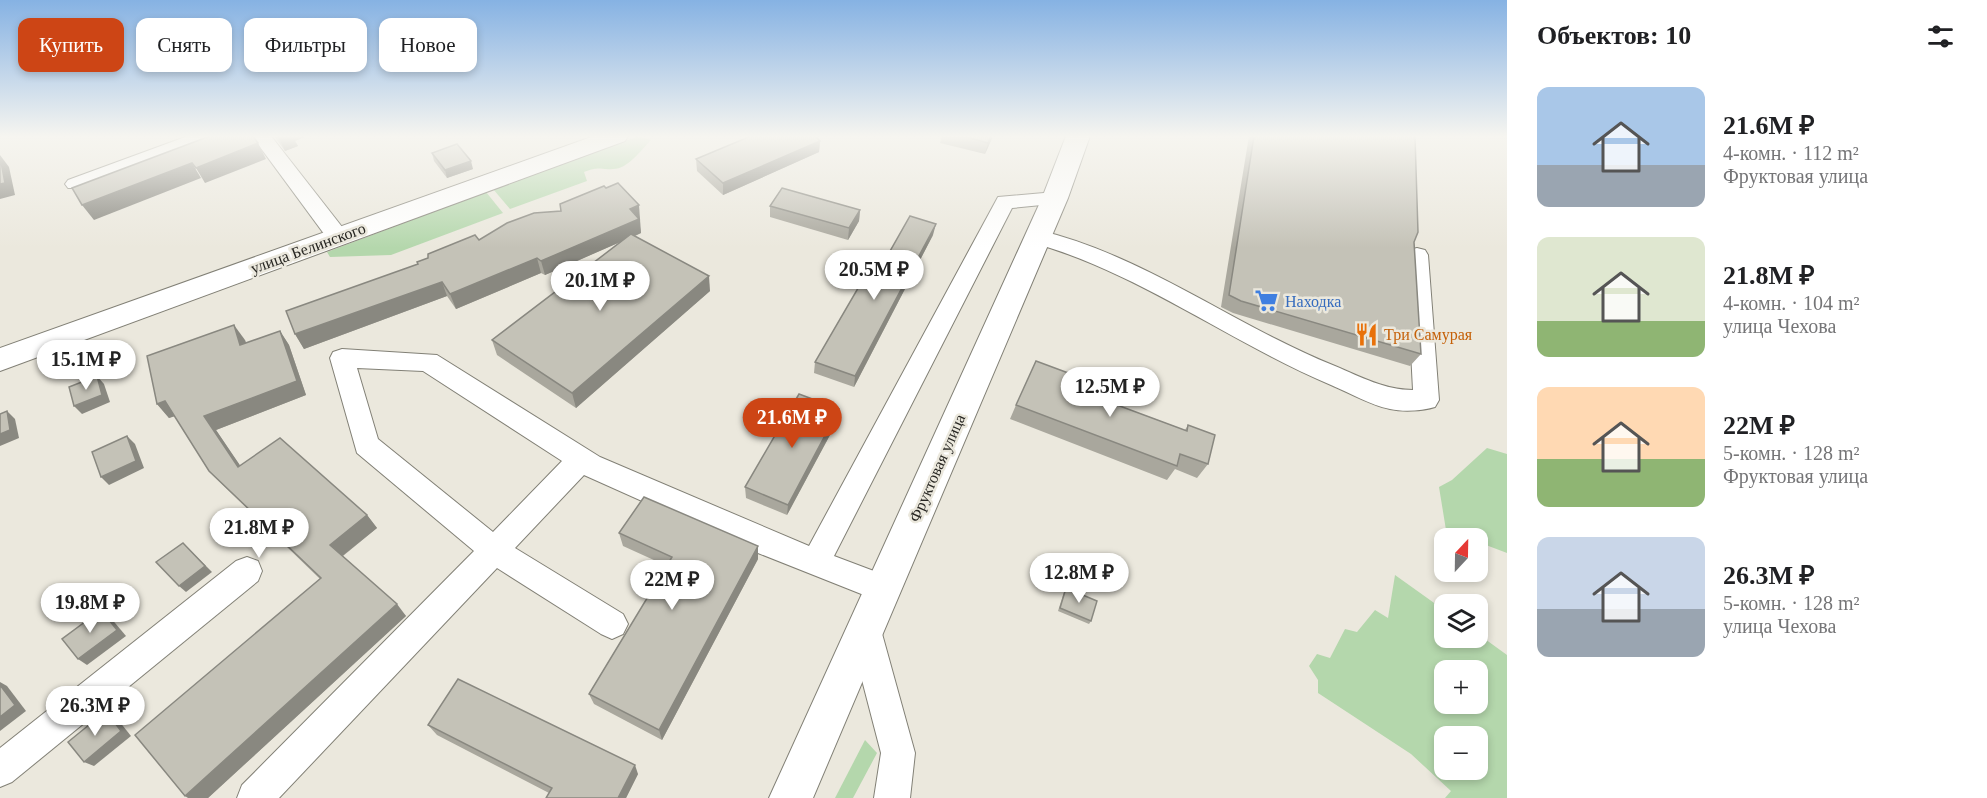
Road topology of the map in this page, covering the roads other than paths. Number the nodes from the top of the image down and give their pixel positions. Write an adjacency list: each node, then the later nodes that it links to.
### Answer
1 (105, 173): 5 (street)
2 (289, 173): 7 (street)
3 (514, 173): 7 (main road, улица Белинского)
4 (1064, 173): 6 (main road, Фруктовая улица)
5 (75, 184)
6 (1055, 198): 8 (main road, Фруктовая улица); 13 (street)
7 (338, 237): 10 (main road, улица Белинского)
8 (1038, 237): 9 (street); 15 (main road, Фруктовая улица)
9 (1417, 255)
10 (0, 360)
11 (582, 459): 12 (street); 12 (street); 13 (street)
12 (494, 550): 16 (street); 19 (street)
13 (816, 562): 15 (street)
14 (247, 570): 18 (street)
15 (884, 589): 17 (main road, Фруктовая улица)
16 (612, 624)
17 (865, 630): 20 (main road, Фруктовая улица); 21 (street)
18 (0, 770)
19 (255, 798)
20 (791, 798)
21 (892, 798)

